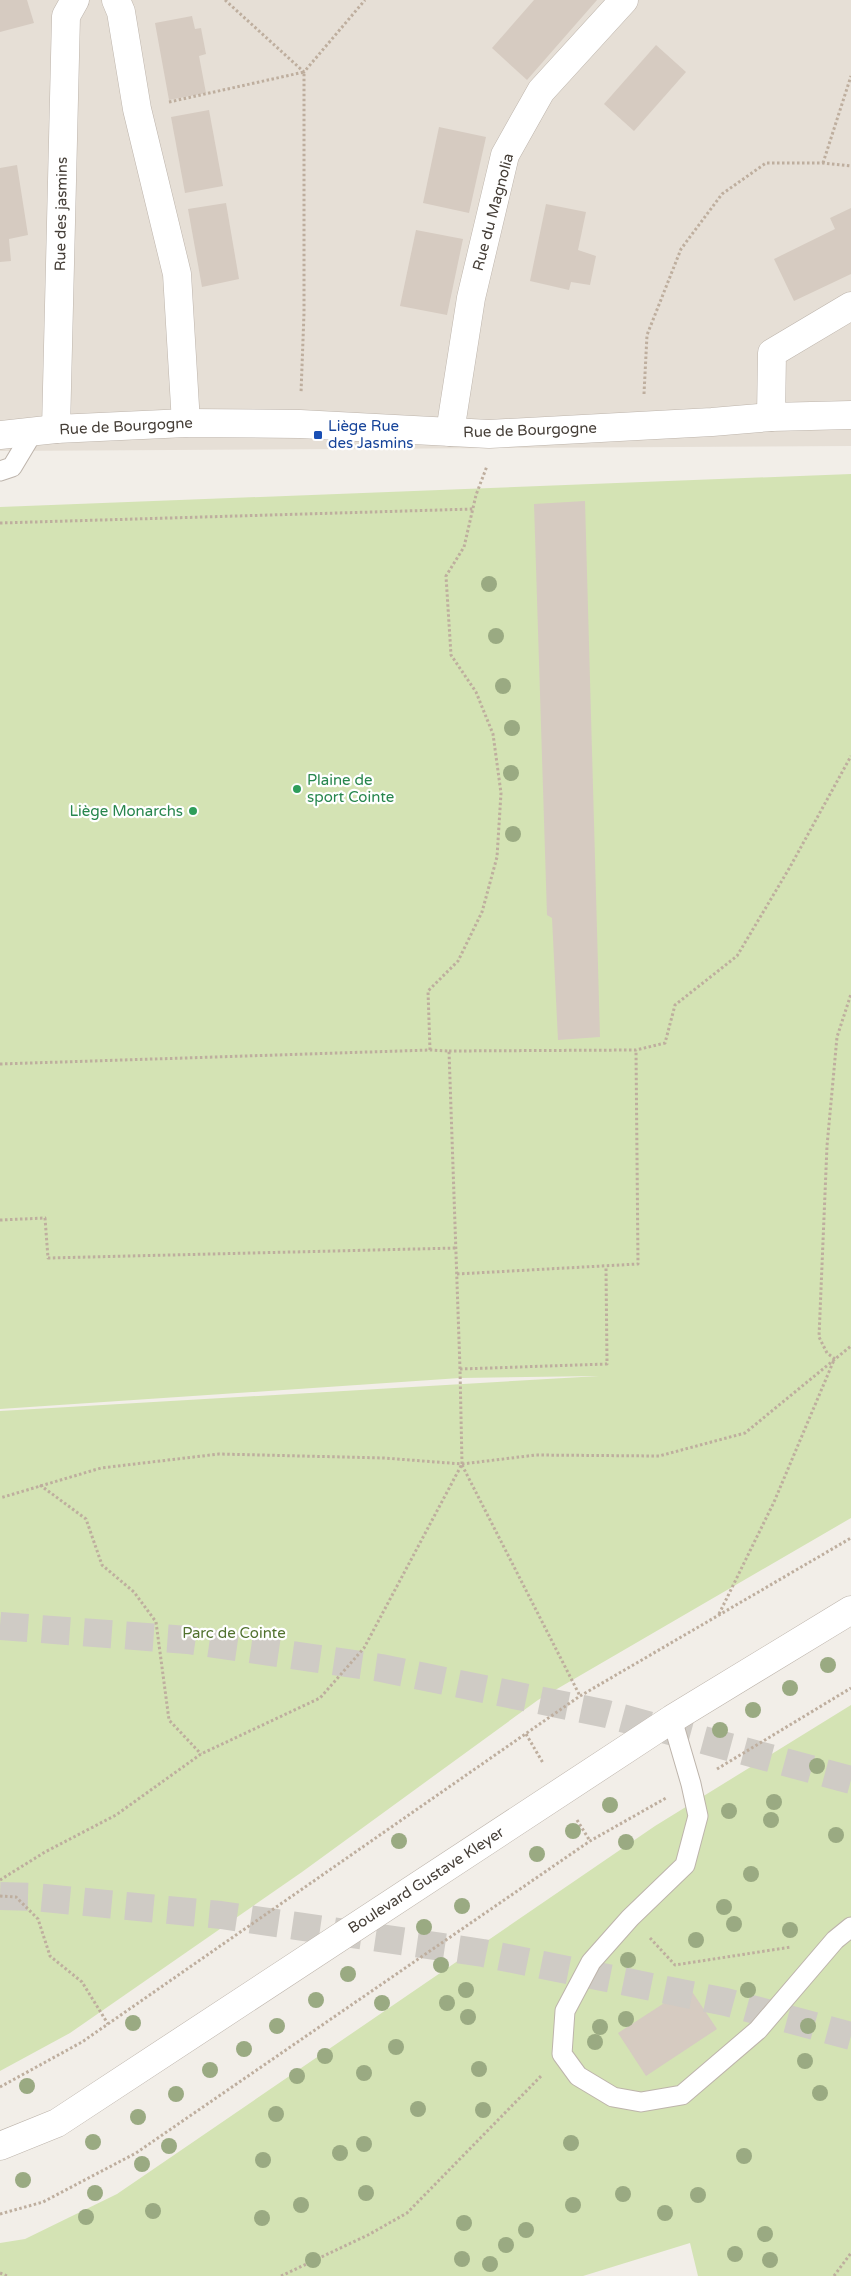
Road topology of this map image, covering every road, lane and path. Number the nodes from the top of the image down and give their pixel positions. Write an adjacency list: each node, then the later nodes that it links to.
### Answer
1 (75, 0): 17 (street, Rue des jasmins)
2 (224, 0): 6 (path)
3 (365, 0): 6 (path)
4 (624, 0): 18 (street, Rue du Magnolia)
5 (118, 6): 8 (street)
6 (304, 72): 8 (path); 15 (path)
7 (851, 76): 9 (path)
8 (137, 109): 14 (street)
9 (824, 163): 10 (path); 16 (path)
10 (851, 166)
11 (851, 306): 13 (street)
12 (851, 415): 13 (street, Rue de Bourgogne)
13 (771, 416): 16 (street, Rue de Bourgogne)
14 (186, 423): 15 (street, Rue de Bourgogne); 17 (street, Rue de Bourgogne)
15 (300, 424): 18 (street, Rue de Bourgogne)
16 (645, 426): 18 (street, Rue de Bourgogne)
17 (44, 431): 19 (street, Rue de Bourgogne); 21 (lane)
18 (450, 432)
19 (0, 436)
20 (487, 468): 22 (path)
21 (0, 471)
22 (473, 509): 23 (path); 26 (path)
23 (0, 523)
24 (851, 756): 27 (path)
25 (851, 994): 35 (path)
26 (430, 1050): 28 (path); 29 (path)
27 (636, 1050): 28 (path); 32 (path)
28 (449, 1051): 31 (path)
29 (0, 1064)
30 (0, 1220): 31 (path)
31 (456, 1248): 33 (path)
32 (606, 1267): 33 (path); 36 (path)
33 (457, 1274): 36 (path)
34 (851, 1346): 35 (path)
35 (834, 1359): 37 (path); 42 (path)
36 (460, 1369): 37 (path)
37 (462, 1464): 38 (path); 44 (path); 46 (path)
38 (40, 1485): 39 (path); 46 (path)
39 (0, 1498)
40 (851, 1538): 42 (path)
41 (851, 1610): 45 (street, Boulevard Gustave Kleyer)
42 (718, 1615): 44 (path)
43 (851, 1688): 47 (path)
44 (580, 1696): 53 (path)
45 (672, 1719): 47 (lane); 56 (street, Boulevard Gustave Kleyer)
46 (201, 1754): 48 (path)
47 (691, 1784): 50 (lane); 57 (path)
48 (0, 1880)
49 (0, 1896): 53 (path)
50 (630, 1918): 52 (path); 54 (lane)
51 (851, 1927): 52 (lane)
52 (835, 1940): 54 (lane)
53 (108, 2024): 55 (path)
54 (562, 2054): 61 (path)
55 (0, 2087)
56 (0, 2146)
57 (0, 2214)
58 (851, 2253): 62 (path)
59 (0, 2273): 60 (path)
60 (7, 2276)
61 (281, 2276)
62 (834, 2276)

